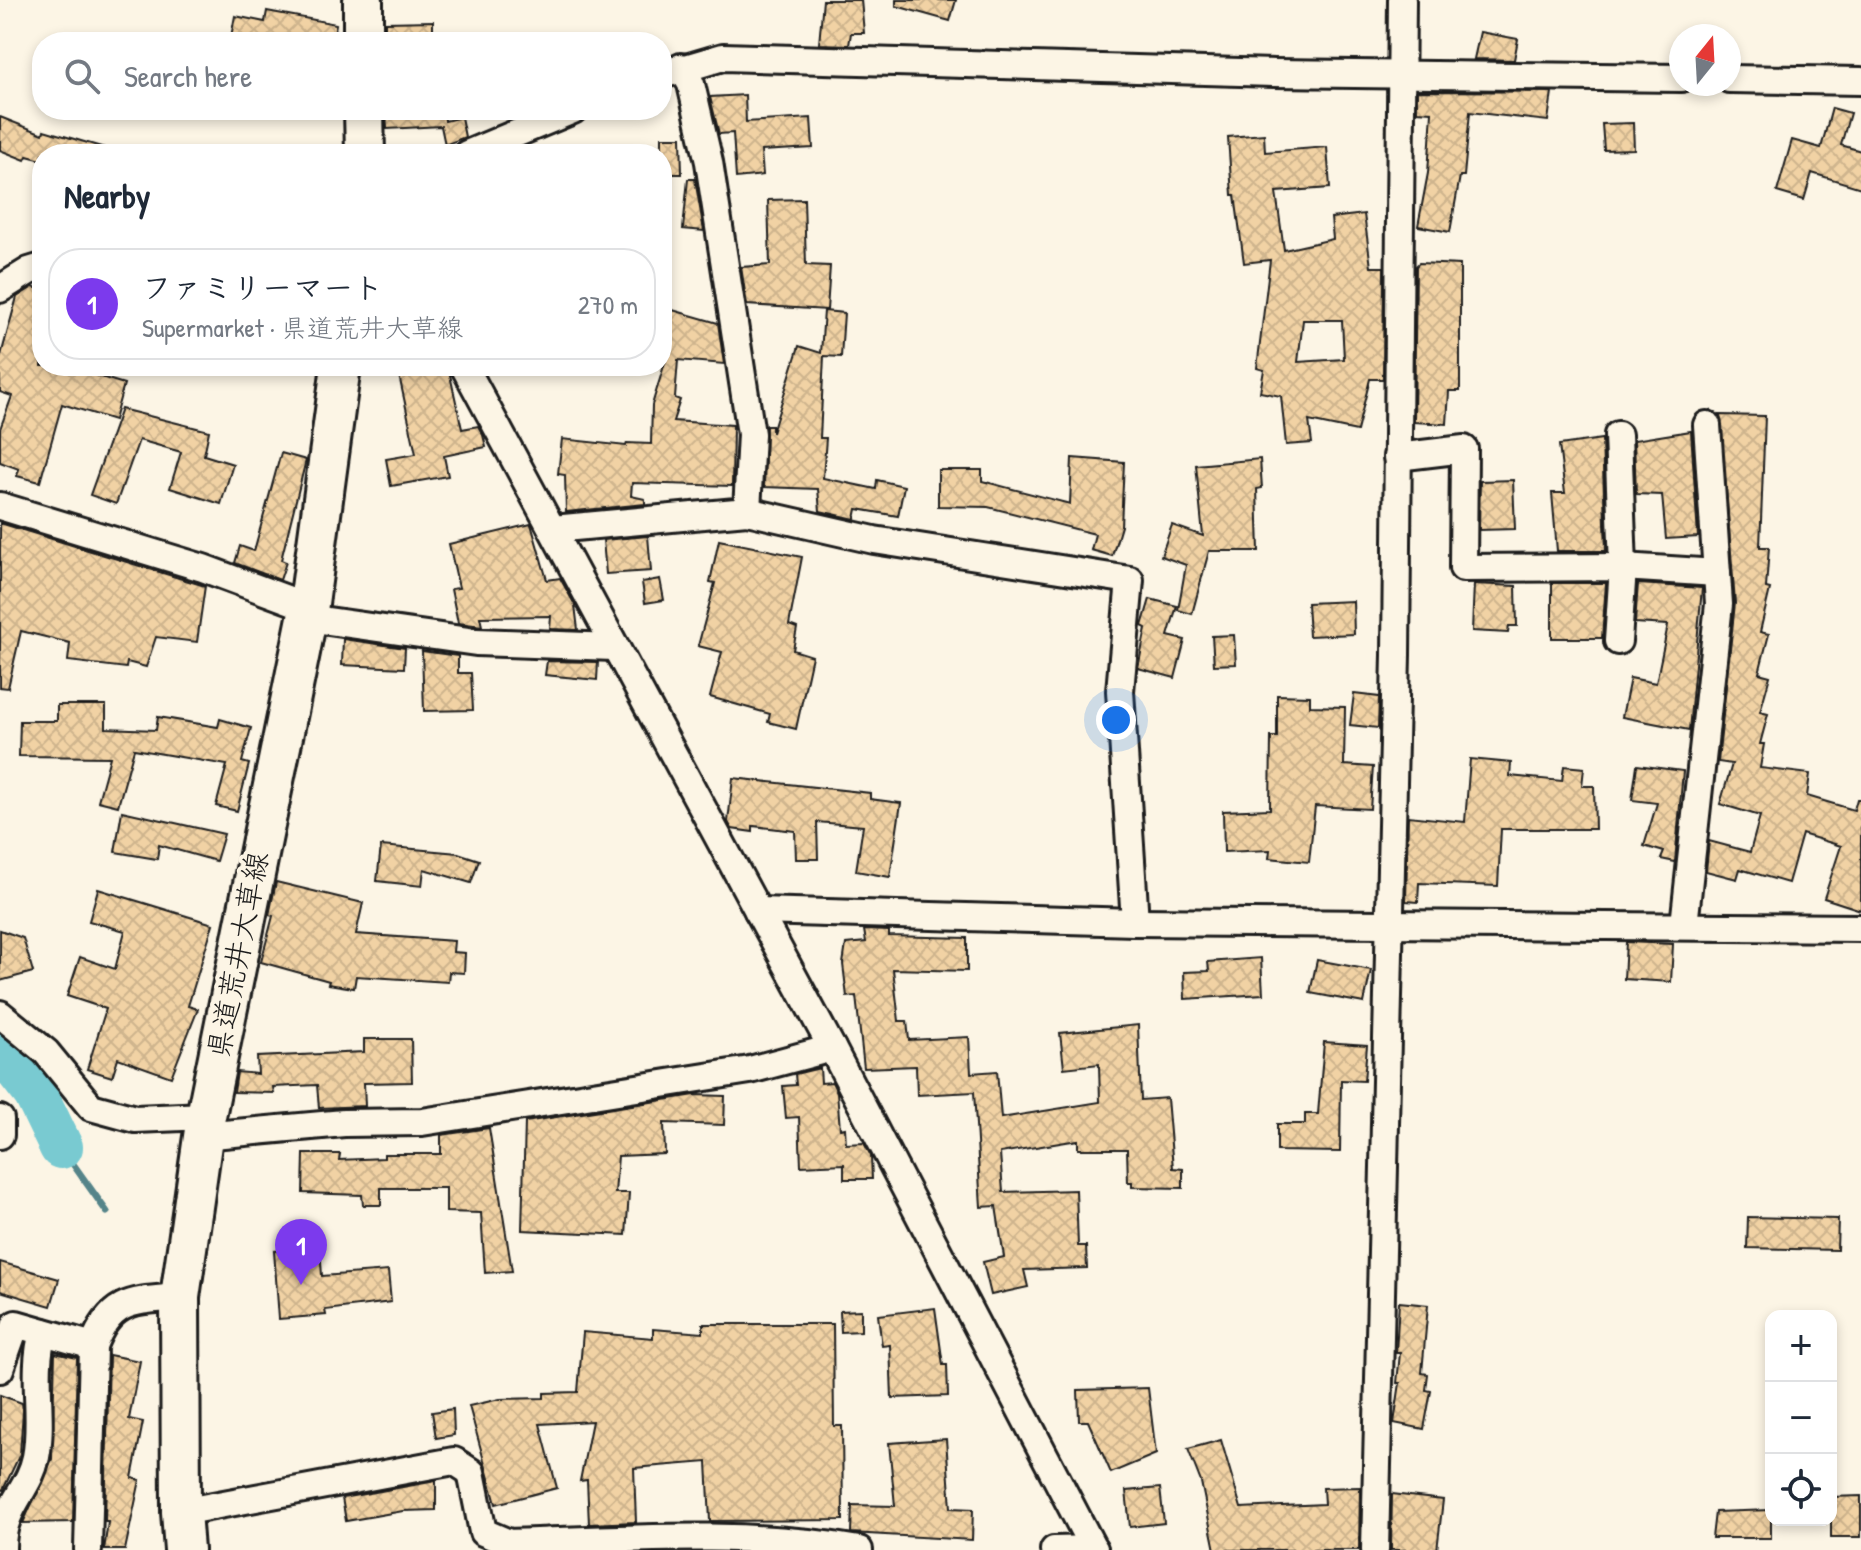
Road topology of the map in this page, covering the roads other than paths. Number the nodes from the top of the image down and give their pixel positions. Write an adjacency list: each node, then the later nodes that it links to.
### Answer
1 (363, 0): 3 (main road)
2 (1402, 0): 5 (street)
3 (363, 32)
4 (672, 71): 5 (street); 21 (street)
5 (1399, 72): 6 (street); 19 (street)
6 (1669, 78)
7 (1741, 79): 8 (street)
8 (1861, 81)
9 (364, 120): 11 (main road)
10 (549, 120): 12 (street)
11 (365, 144)
12 (491, 144)
13 (32, 270): 14 (street)
14 (0, 289)
15 (340, 376): 25 (main road, 県道荒井大草線)
16 (469, 376): 22 (street)
17 (1707, 425): 24 (street)
18 (1618, 435): 23 (street)
19 (1397, 457): 23 (street); 30 (street)
20 (0, 506): 25 (street)
21 (747, 511): 22 (street); 29 (street)
22 (553, 529): 27 (street)
23 (1623, 567): 24 (street); 26 (street)
24 (1717, 573): 31 (street)
25 (307, 613): 27 (street); 36 (main road, 県道荒井大草線)
26 (1618, 641)
27 (614, 647): 28 (street)
28 (758, 911): 29 (street); 34 (street)
29 (1135, 922): 30 (street)
30 (1389, 923): 31 (street); 49 (street)
31 (1684, 925): 32 (street)
32 (1861, 928)
33 (0, 1014): 36 (street)
34 (832, 1048): 36 (street); 44 (street)
35 (0, 1119): 37 (street)
36 (204, 1126): 38 (main road, 県道荒井大草線)
37 (0, 1135)
38 (180, 1297): 41 (street); 43 (main road, 県道荒井大草線)
39 (43, 1332): 40 (street); 41 (street); 45 (street)
40 (5, 1337): 42 (street)
41 (93, 1346): 46 (street)
42 (0, 1369)
43 (184, 1540): 47 (street)
44 (1094, 1549): 48 (street)
45 (2, 1550)
46 (88, 1550)
47 (859, 1550)
48 (1054, 1550)
49 (1375, 1550)

